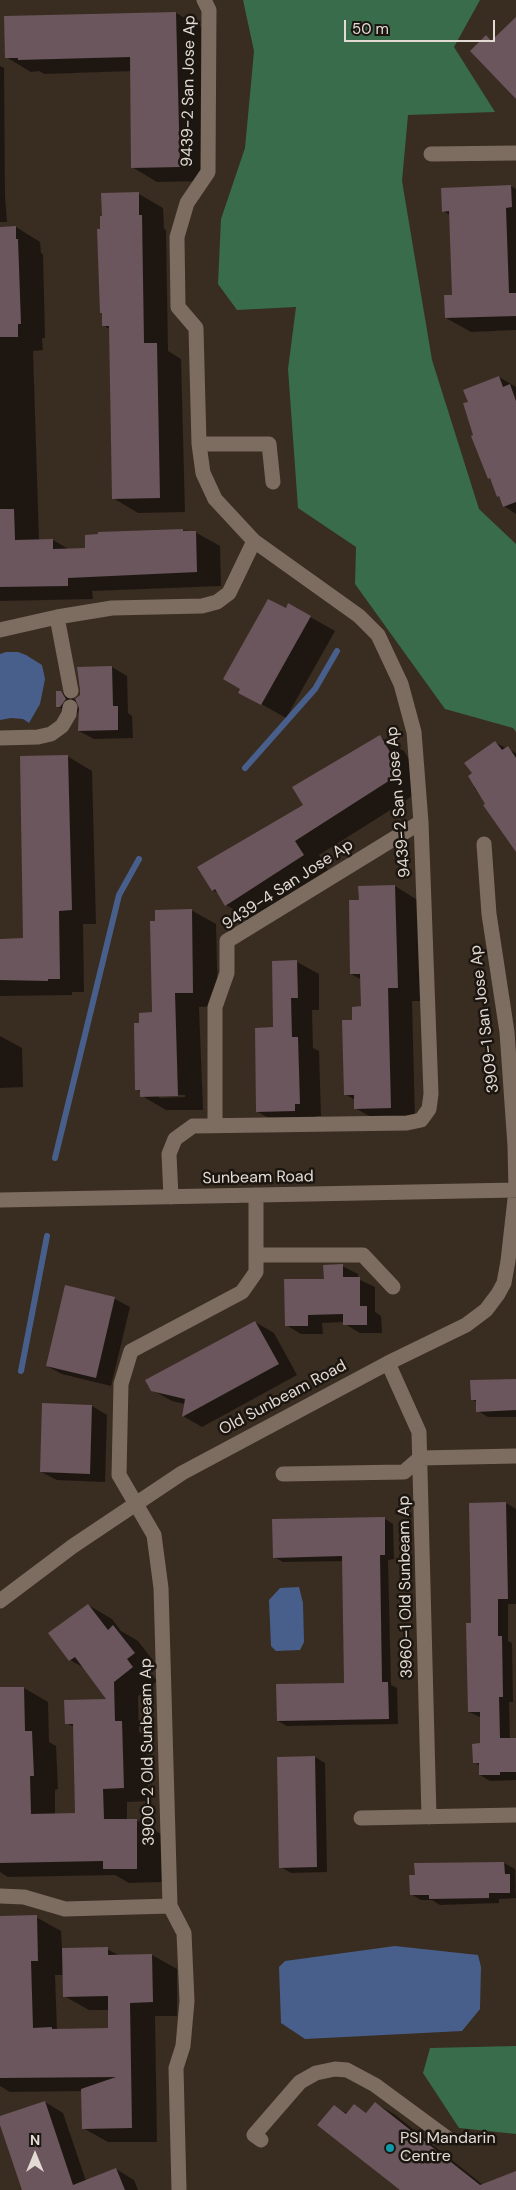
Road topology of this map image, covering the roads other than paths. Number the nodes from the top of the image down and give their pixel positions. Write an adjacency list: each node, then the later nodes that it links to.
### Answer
1 (204, 0): 4 (street, 9439-2 San Jose Ap)
2 (516, 153): 3 (street)
3 (431, 154)
4 (199, 444): 5 (street); 6 (street, 9439-2 San Jose Ap)
5 (273, 482)
6 (254, 541): 7 (street); 12 (street, 9439-2 San Jose Ap)
7 (57, 617): 8 (street); 9 (street)
8 (0, 630)
9 (71, 691)
10 (70, 707): 11 (street)
11 (0, 738)
12 (421, 822): 16 (street, 9439-4 San Jose Ap); 16 (street, 9439-2 San Jose Ap)
13 (484, 844): 15 (street, 3909-1 San Jose Ap)
14 (516, 1016): 15 (street)
15 (507, 1032): 17 (street, 3909-1 San Jose Ap)
16 (215, 1125): 19 (street, 9439-2 San Jose Ap)
17 (516, 1190): 18 (street, Sunbeam Road); 23 (street, Old Sunbeam Road)
18 (256, 1195): 19 (street, Sunbeam Road); 21 (street, 3900-2 Old Sunbeam Ap)
19 (170, 1197): 20 (street, Sunbeam Road)
20 (0, 1200)
21 (256, 1255): 22 (street); 27 (street, 3900-2 Old Sunbeam Ap)
22 (393, 1287)
23 (388, 1363): 25 (street, 3960-1 Old Sunbeam Ap); 27 (street, Old Sunbeam Road)
24 (516, 1456): 25 (street)
25 (420, 1458): 26 (street); 30 (street, 3960-1 Old Sunbeam Ap)
26 (283, 1474)
27 (137, 1504): 28 (street, Old Sunbeam Road); 33 (street, 3900-2 Old Sunbeam Ap)
28 (0, 1601)
29 (516, 1815): 30 (street)
30 (429, 1817): 31 (street)
31 (361, 1818)
32 (0, 1896): 33 (street)
33 (170, 1906): 36 (street, 3900-2 Old Sunbeam Ap)
34 (447, 2138): 35 (street)
35 (261, 2140)
36 (179, 2190)

